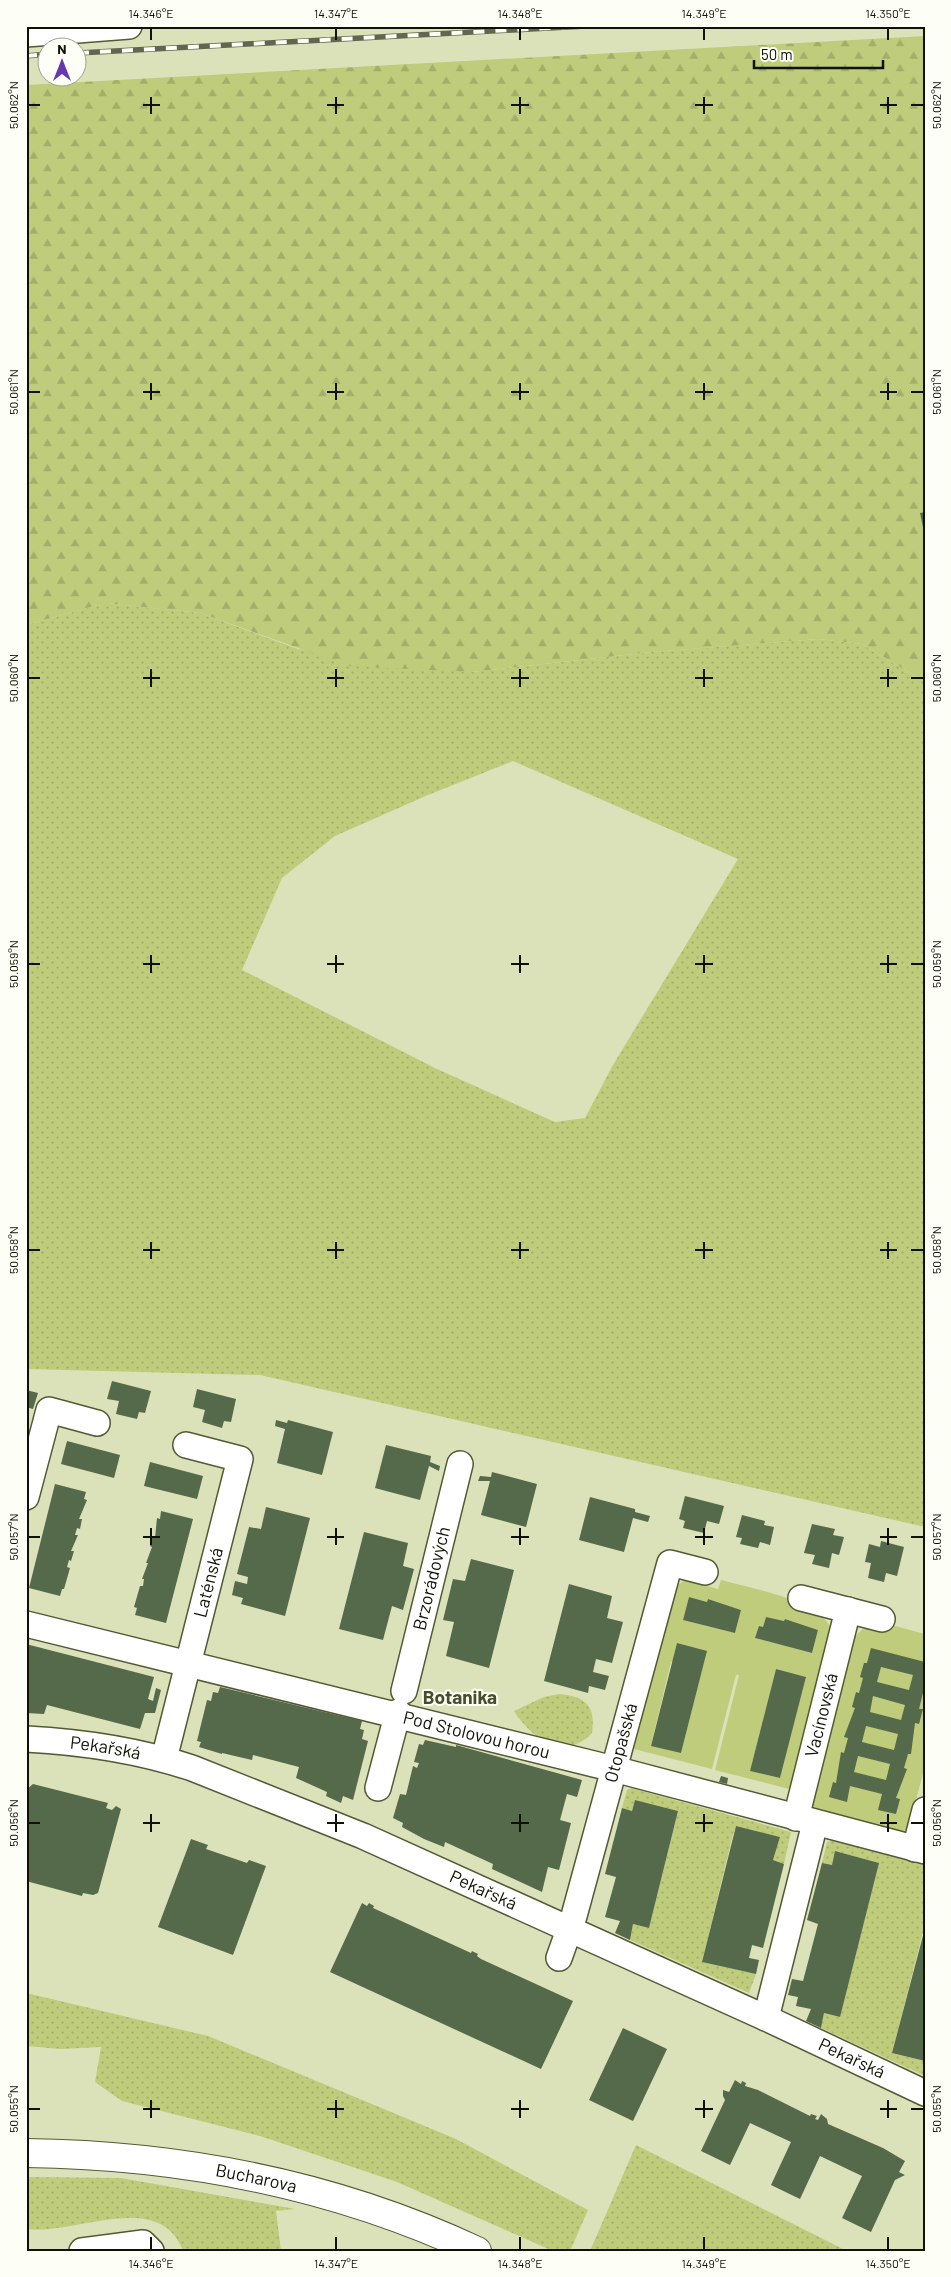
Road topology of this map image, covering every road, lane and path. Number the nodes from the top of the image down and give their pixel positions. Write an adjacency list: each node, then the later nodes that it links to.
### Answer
1 (129, 26): 2 (street)
2 (26, 34)
3 (97, 1423): 6 (street)
4 (186, 1445): 12 (street, Laténská)
5 (460, 1464): 13 (street, Brzorádových)
6 (26, 1497)
7 (705, 1572): 16 (street, Otopašská)
8 (802, 1598): 9 (street)
9 (848, 1610): 10 (street); 19 (street, Vacínovská)
10 (882, 1619)
11 (26, 1624): 12 (street, Pod Stolovou horou)
12 (188, 1662): 13 (street, Pod Stolovou horou); 15 (street, Laténská)
13 (400, 1706): 16 (street, Pod Stolovou horou); 17 (street, Brzorádových)
14 (26, 1739): 15 (street, Pekařská)
15 (164, 1759): 21 (street, Pekařská)
16 (614, 1769): 19 (street, Pod Stolovou horou); 21 (street, Otopašská)
17 (378, 1788)
18 (925, 1810): 20 (street)
19 (806, 1821): 20 (street, Pod Stolovou horou); 23 (street, Vacínovská)
20 (920, 1850)
21 (570, 1929): 22 (street, Otopašská); 23 (street, Pekařská)
22 (559, 1958)
23 (766, 2018): 24 (street, Pekařská)
24 (925, 2093)
25 (26, 2152): 26 (main road, Bucharova)
26 (465, 2248)
27 (82, 2251): 28 (street)
28 (151, 2251)

